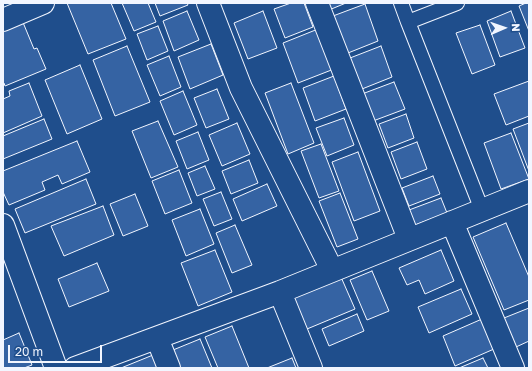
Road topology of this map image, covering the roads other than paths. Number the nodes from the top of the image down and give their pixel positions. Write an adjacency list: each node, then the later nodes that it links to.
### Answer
1 (43, 3): 6 (street)
2 (208, 3): 13 (street)
3 (317, 3): 12 (street)
4 (401, 3): 7 (lane)
5 (457, 3): 7 (lane)
6 (3, 20)
7 (408, 22): 9 (lane)
8 (529, 191): 9 (street)
9 (482, 210): 10 (street)
10 (452, 222): 12 (street); 20 (street)
11 (3, 225): 16 (street)
12 (409, 239): 13 (street)
13 (332, 270): 14 (street)
14 (280, 292): 15 (street); 19 (street)
15 (157, 338): 17 (street); 18 (street)
16 (56, 368)
17 (75, 368)
18 (169, 368)
19 (311, 368)
20 (514, 368)

